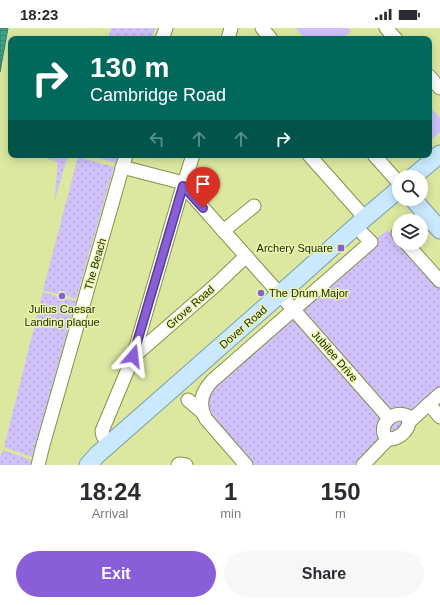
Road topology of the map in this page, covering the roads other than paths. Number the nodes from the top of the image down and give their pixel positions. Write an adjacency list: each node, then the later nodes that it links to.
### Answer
1 (262, 28): 3 (street)
2 (386, 28): 4 (street)
3 (269, 36)
4 (393, 36)
5 (432, 79): 6 (street)
6 (440, 88)
7 (440, 154): 12 (main road)
8 (192, 158): 14 (street)
9 (311, 158): 18 (street)
10 (377, 158): 13 (street)
11 (124, 161): 14 (street); 37 (street, The Beach)
12 (421, 170)
13 (392, 175)
14 (183, 186): 20 (street, Jubilee Drive); 26 (street)
15 (392, 196): 18 (main road, Dover Road)
16 (254, 206): 20 (street)
17 (419, 206): 19 (main road)
18 (364, 226): 24 (main road, Dover Road); 25 (street)
19 (440, 230)
20 (223, 231): 22 (street, Jubilee Drive)
21 (414, 250): 23 (street)
22 (246, 256): 24 (street, Jubilee Drive); 26 (street, Grove Road)
23 (440, 281)
24 (280, 294): 25 (street, Jubilee Drive); 35 (main road, Dover Road)
25 (293, 309): 30 (street); 32 (street, Jubilee Drive)
26 (133, 356): 35 (street)
27 (440, 394): 29 (street)
28 (188, 400): 30 (street)
29 (430, 404): 31 (street); 33 (street)
30 (202, 412): 41 (street)
31 (440, 417)
32 (389, 418): 33 (street); 34 (street)
33 (409, 422): 34 (street)
34 (388, 439): 36 (street)
35 (109, 444): 38 (main road, Dover Road)
36 (371, 462)
37 (38, 465)
38 (88, 465)
39 (178, 465): 40 (street)
40 (186, 465)
41 (246, 465)

